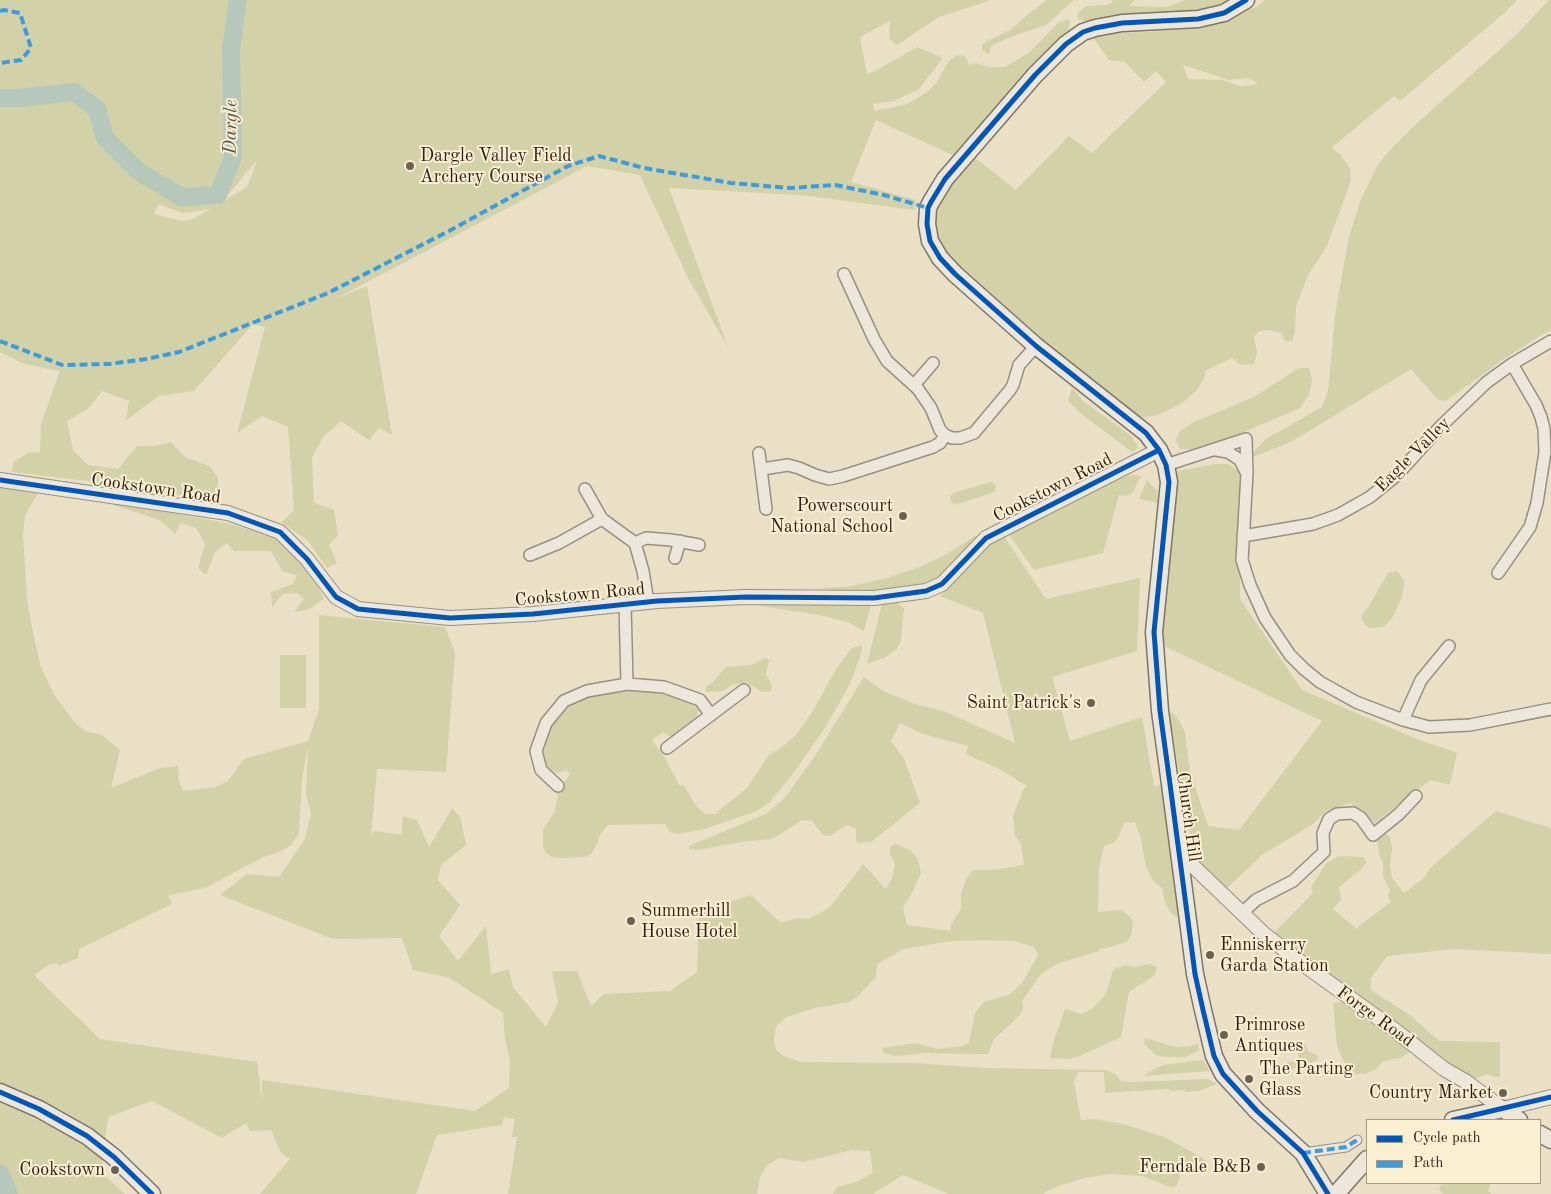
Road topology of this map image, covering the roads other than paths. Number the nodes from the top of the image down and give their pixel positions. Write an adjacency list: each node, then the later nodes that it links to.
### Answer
1 (1246, 0): 4 (main road, Church Hill)
2 (844, 274): 7 (street)
3 (1551, 342): 6 (street, Eagle Valley)
4 (1036, 346): 8 (street); 9 (main road, Church Hill)
5 (933, 363): 7 (street)
6 (1512, 364): 15 (street); 20 (street, Eagle Valley)
7 (914, 385): 8 (street)
8 (945, 435): 13 (street)
9 (1159, 450): 12 (main road, Church Hill); 27 (street, Cookstown Road)
10 (1213, 450): 12 (street); 14 (street); 14 (street)
11 (759, 453): 13 (street)
12 (1166, 465): 38 (main road, Church Hill)
13 (762, 469): 18 (street)
14 (1247, 473): 20 (street)
15 (1546, 474): 26 (street)
16 (0, 480): 28 (street, Cookstown Road)
17 (585, 489): 19 (street)
18 (766, 510)
19 (602, 519): 22 (street); 24 (street)
20 (1243, 536): 34 (street)
21 (680, 541): 22 (street); 23 (street); 25 (street)
22 (634, 543): 27 (street)
23 (699, 545)
24 (530, 555)
25 (675, 558)
26 (1498, 573)
27 (648, 602): 28 (street, Cookstown Road)
28 (625, 604): 30 (street)
29 (1448, 646): 34 (street)
30 (627, 684): 33 (street); 36 (street)
31 (744, 690): 33 (street)
32 (1551, 709): 34 (street)
33 (711, 714): 35 (street)
34 (1403, 720)
35 (667, 748)
36 (558, 786)
37 (1416, 796): 39 (street)
38 (1181, 864): 39 (street, Forge Road); 46 (main road, Church Hill)
39 (1242, 913): 42 (street, Forge Road)
40 (0, 1092): 49 (main road)
41 (1551, 1097): 42 (street)
42 (1503, 1109): 43 (main road); 44 (main road)
43 (1458, 1119)
44 (1518, 1119)
45 (1357, 1140): 46 (street)
46 (1303, 1153): 50 (main road, Church Hill)
47 (1366, 1160): 48 (main road)
48 (1354, 1174): 51 (main road); 52 (main road)
49 (152, 1194)
50 (1328, 1194)
51 (1336, 1194)
52 (1344, 1194)

